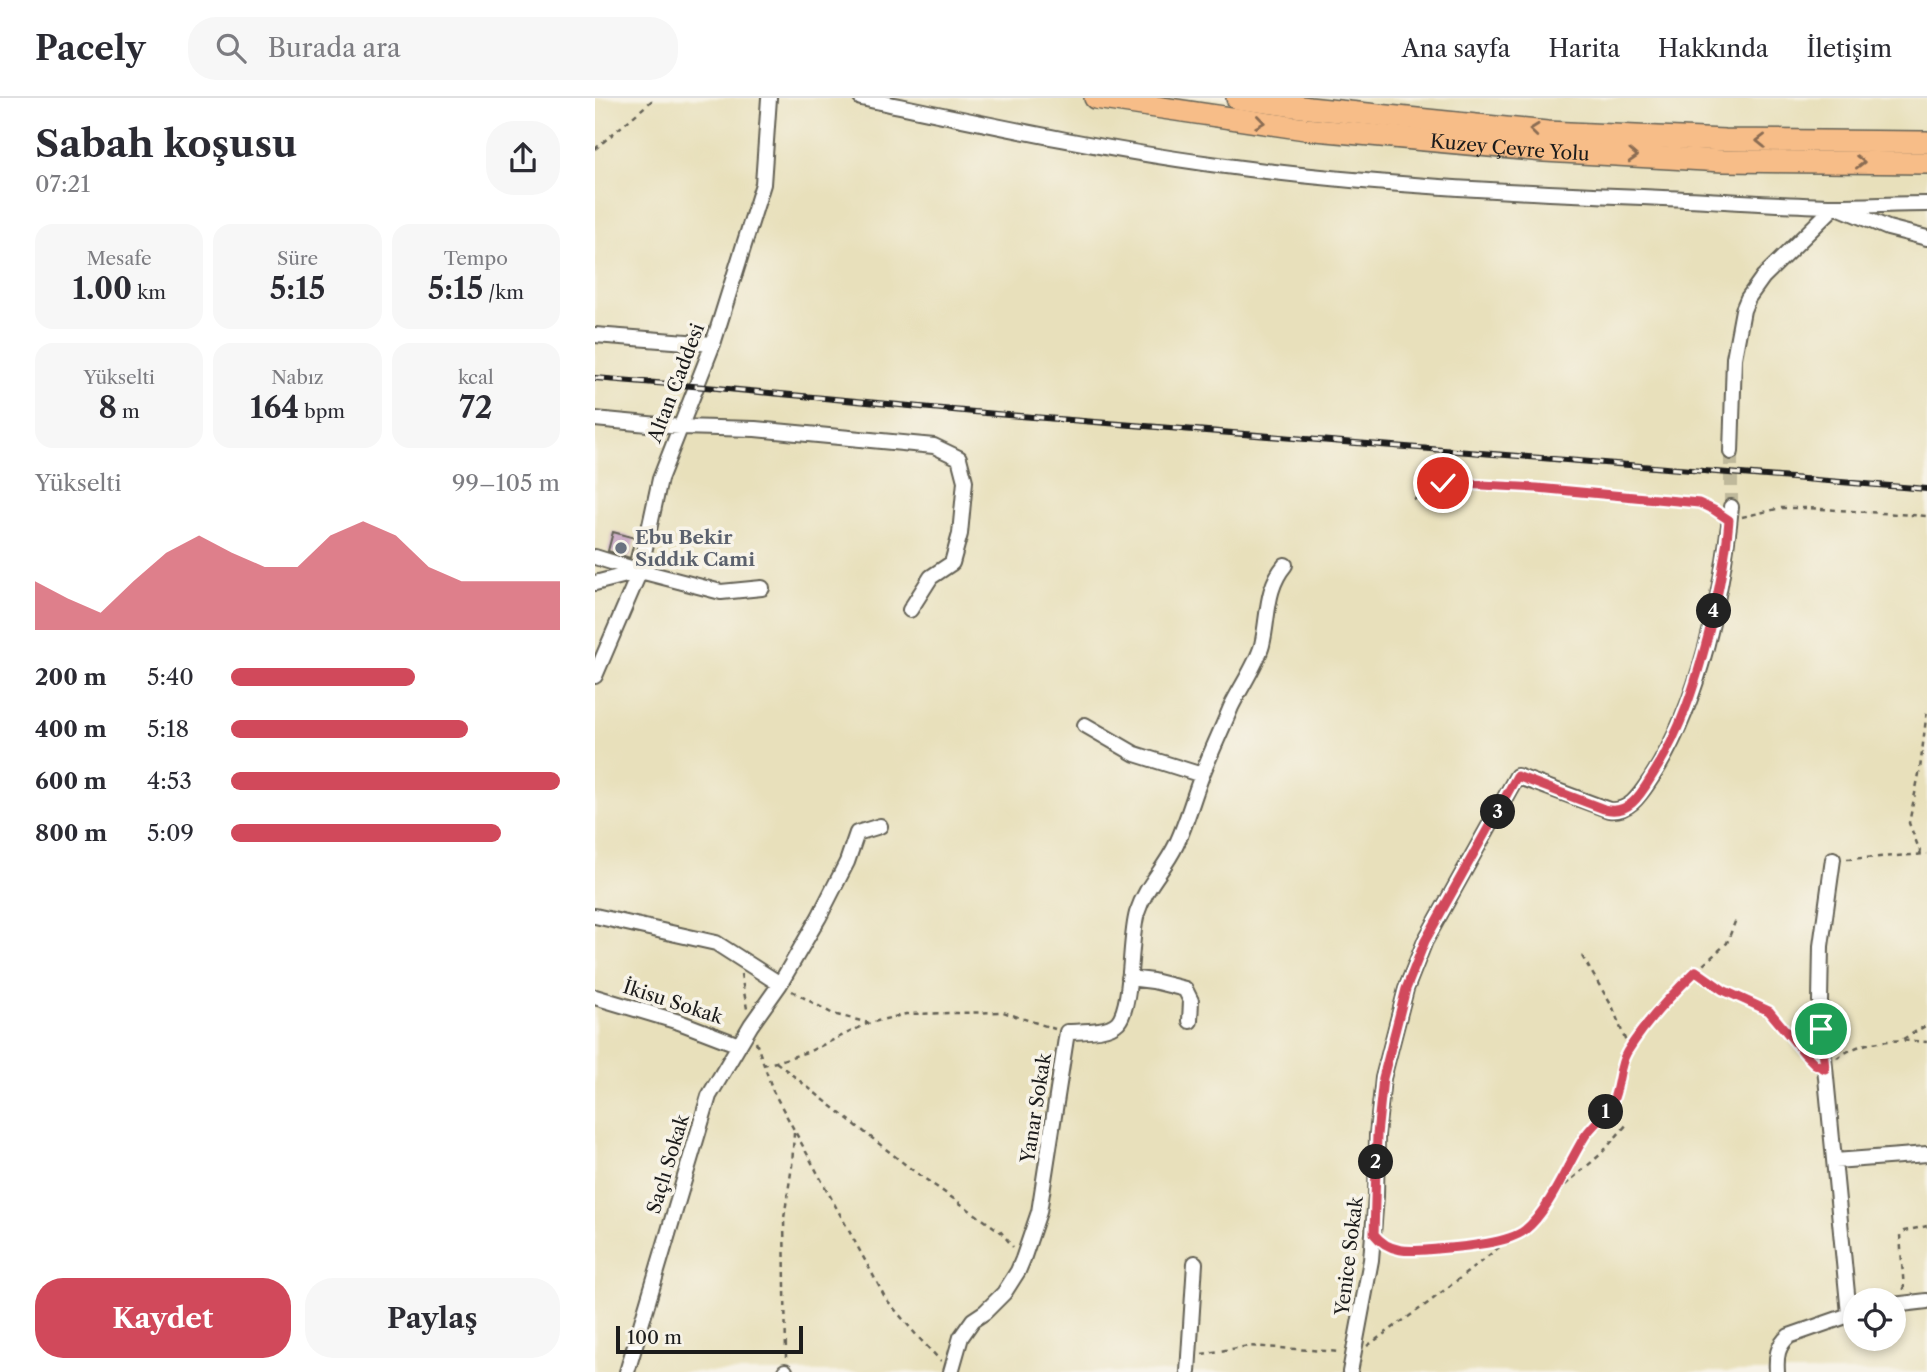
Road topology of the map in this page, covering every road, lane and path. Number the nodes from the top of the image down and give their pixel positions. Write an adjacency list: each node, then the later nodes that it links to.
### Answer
1 (655, 98): 7 (path)
2 (769, 98): 13 (street, Altan Caddesi)
3 (861, 98): 10 (street)
4 (1095, 98): 8 (highway, Kuzey Çevre Yolu, one-way to 8)
5 (1237, 98): 6 (highway, Kuzey Çevre Yolu, one-way to 5)
6 (1927, 142)
7 (595, 149)
8 (1927, 163)
9 (1927, 204): 10 (street)
10 (1835, 206): 11 (street); 16 (street)
11 (1927, 238)
12 (595, 335): 13 (street)
13 (713, 344): 15 (street, Altan Caddesi)
14 (595, 419): 15 (street)
15 (680, 427): 22 (street, Altan Caddesi); 25 (street)
16 (1731, 452)
17 (1415, 500): 18 (path)
18 (1730, 514): 19 (path); 60 (street, Yenice Sokak)
19 (1927, 516)
20 (595, 557): 22 (street)
21 (1286, 565): 29 (street, Yanar Sokak)
22 (640, 571): 23 (street); 24 (street); 26 (street, Altan Caddesi)
23 (595, 583)
24 (762, 588)
25 (910, 610)
26 (595, 676)
27 (1927, 710): 31 (path)
28 (1085, 725): 29 (street)
29 (1202, 775): 39 (street, Yanar Sokak)
30 (880, 826): 40 (street, Saçlı Sokak)
31 (1921, 854): 32 (path); 33 (path)
32 (1927, 854)
33 (1833, 859): 53 (street)
34 (595, 916): 37 (street)
35 (1736, 919): 38 (path)
36 (1582, 956): 50 (path)
37 (739, 958): 40 (street); 44 (path)
38 (1696, 971): 50 (path); 53 (path)
39 (1129, 978): 42 (street); 46 (street, Yanar Sokak)
40 (780, 984): 43 (path); 44 (street, Saçlı Sokak)
41 (595, 997): 49 (street, İkisu Sokak)
42 (1190, 1021)
43 (869, 1023): 46 (path); 51 (path)
44 (751, 1025): 49 (street, Saçlı Sokak); 52 (path)
45 (1927, 1025): 47 (path)
46 (1067, 1032): 62 (street, Yanar Sokak)
47 (1900, 1040): 48 (path); 53 (path)
48 (1927, 1042)
49 (739, 1045): 72 (street, Saçlı Sokak)
50 (1629, 1050): 58 (path)
51 (776, 1062): 52 (path); 62 (path)
52 (763, 1065): 55 (path)
53 (1825, 1069): 57 (street)
54 (1628, 1123): 58 (path)
55 (794, 1130): 71 (path); 73 (path)
56 (1927, 1154): 57 (street)
57 (1835, 1161): 64 (street)
58 (1547, 1200): 61 (path)
59 (1927, 1226): 65 (path)
60 (1374, 1234): 61 (path); 69 (street, Yenice Sokak)
61 (1511, 1238): 69 (path)
62 (1023, 1259): 71 (street, Yanar Sokak)
63 (1195, 1263): 70 (street)
64 (1849, 1288)
65 (1900, 1288)
66 (1927, 1301): 67 (street)
67 (1906, 1303)
68 (1843, 1316): 76 (street)
69 (1354, 1353): 70 (path); 75 (street, Yenice Sokak)
70 (1189, 1357): 74 (street)
71 (951, 1371)
72 (627, 1372)
73 (785, 1372)
74 (1188, 1372)
75 (1350, 1372)
76 (1777, 1372)

